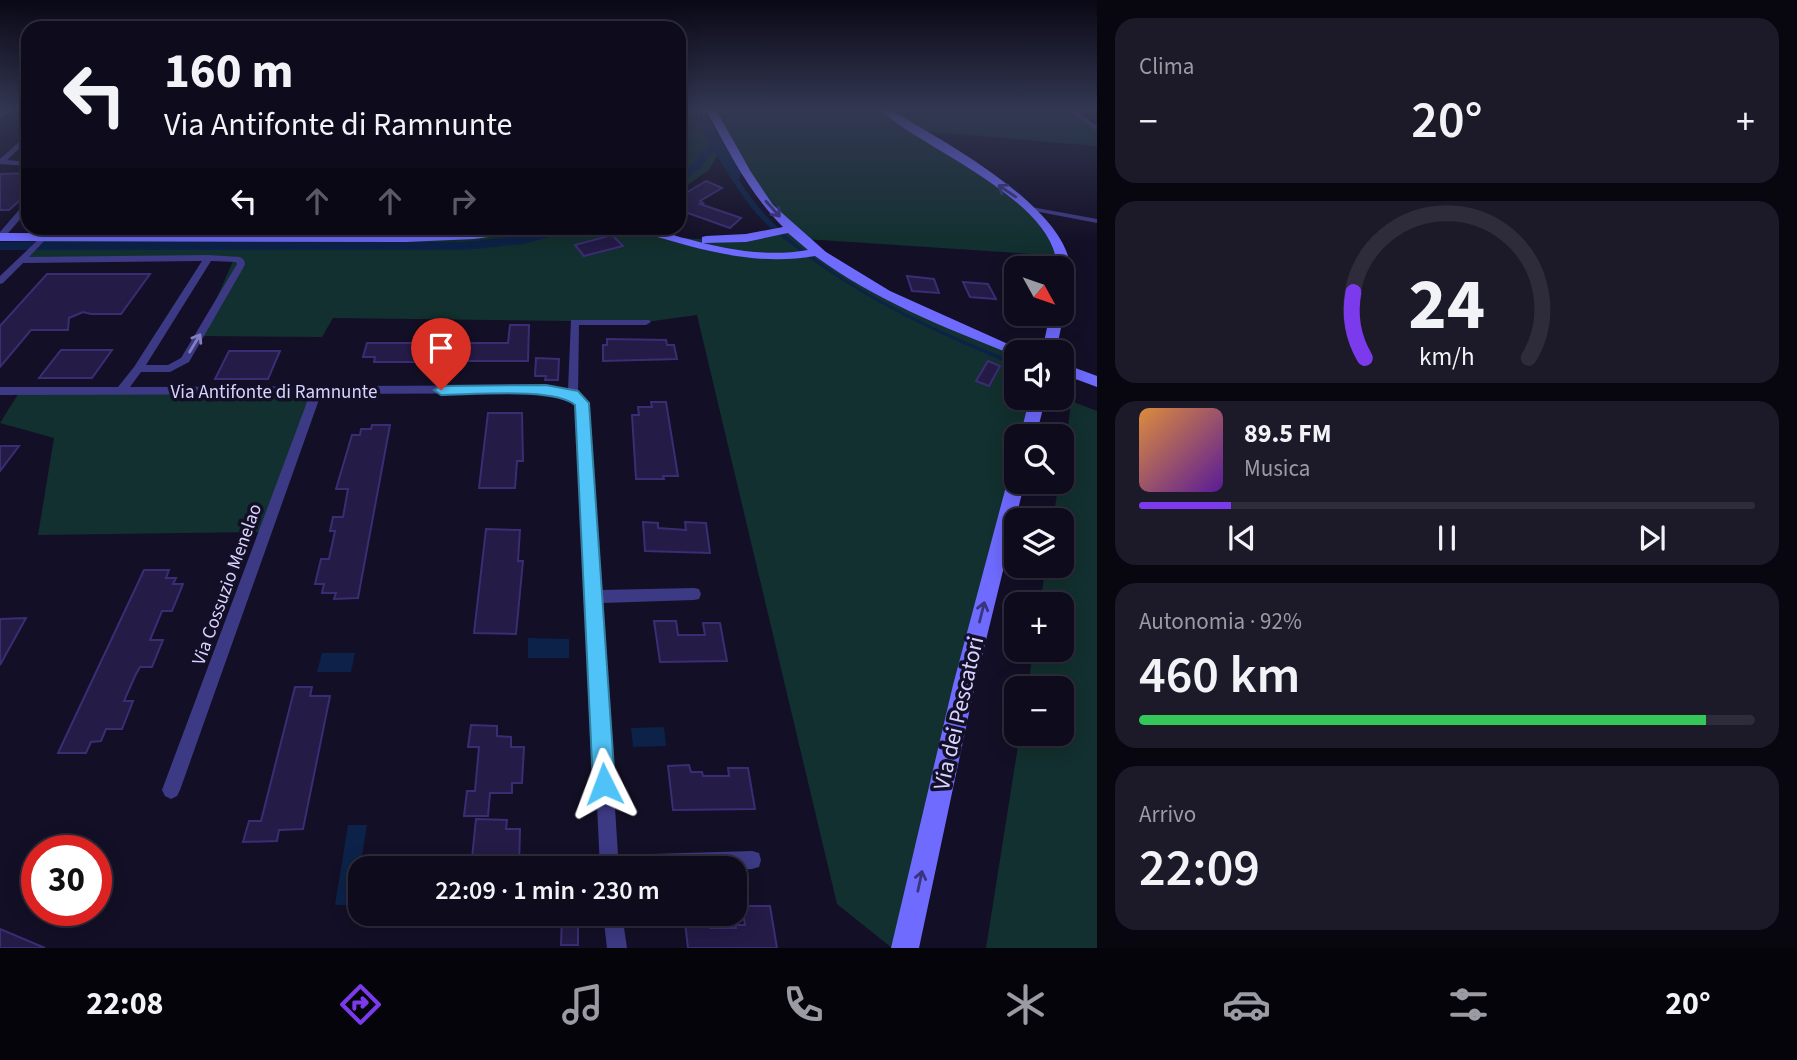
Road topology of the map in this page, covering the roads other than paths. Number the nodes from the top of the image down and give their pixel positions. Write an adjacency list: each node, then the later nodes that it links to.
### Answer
1 (737, 154): 8 (street, one-way to 8)
2 (950, 154): 5 (street, one-way to 2)
3 (1, 160): 4 (street)
4 (21, 164)
5 (1029, 208): 7 (street); 16 (street)
6 (21, 213): 11 (street)
7 (1097, 221)
8 (790, 229): 13 (street); 14 (street)
9 (259, 235): 12 (street)
10 (660, 235): 13 (street)
11 (0, 237): 12 (street)
12 (41, 239): 15 (street)
13 (730, 246): 14 (street)
14 (818, 251): 20 (street)
15 (24, 256): 17 (street); 18 (street)
16 (1060, 256)
17 (208, 258): 21 (street); 21 (street, one-way to 17)
18 (0, 281)
19 (646, 322): 27 (street)
20 (1004, 345)
21 (138, 369): 25 (street)
22 (1074, 373): 23 (street)
23 (1097, 382)
24 (0, 391): 25 (street, Via Antifonte di Ramnunte)
25 (121, 391): 26 (street, Via Antifonte di Ramnunte)
26 (316, 392): 27 (street, Via Antifonte di Ramnunte); 31 (street, Via Cossuzio Menelao)
27 (573, 395): 30 (street)
28 (1013, 494): 37 (street, Via dei Pescatori, one-way to 28)
29 (694, 594): 30 (street)
30 (594, 597): 32 (street)
31 (171, 790)
32 (607, 856)
33 (747, 860): 34 (street)
34 (752, 860)
35 (614, 926): 36 (street)
36 (617, 948)
37 (905, 948)

